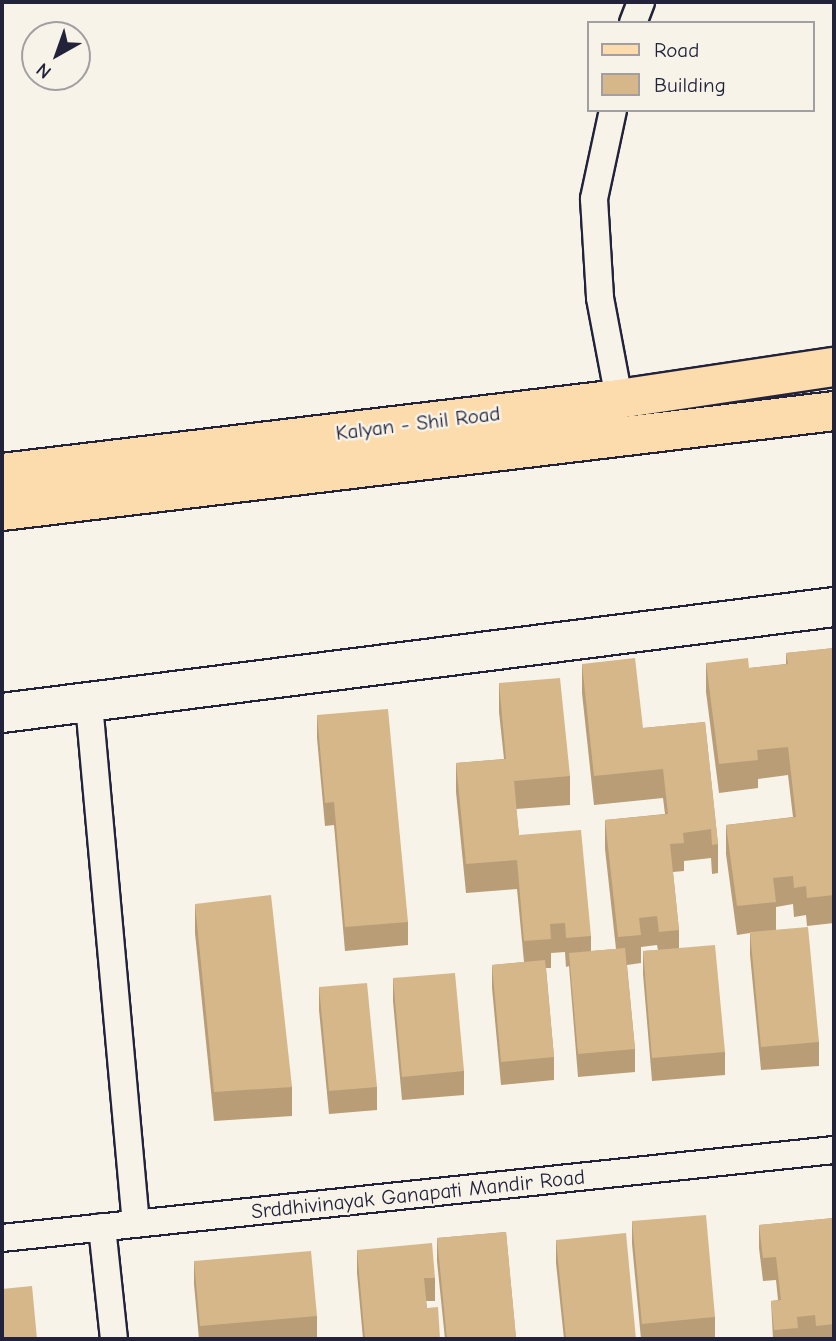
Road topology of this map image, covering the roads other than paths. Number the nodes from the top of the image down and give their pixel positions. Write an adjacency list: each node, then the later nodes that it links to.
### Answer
1 (641, 2): 2 (street)
2 (634, 21)
3 (613, 112): 5 (street)
4 (834, 368): 5 (main road, Kalyan - Shil Road)
5 (619, 400): 7 (main road, Kalyan - Shil Road)
6 (834, 411): 8 (main road, Kalyan - Shil Road)
7 (2, 473)
8 (2, 511)
9 (834, 607): 10 (street)
10 (89, 704): 11 (street); 13 (street)
11 (2, 713)
12 (834, 1150): 13 (street, Srddhivinayak Ganapati Mandir Road)
13 (136, 1224): 14 (street, Srddhivinayak Ganapati Mandir Road)
14 (102, 1227): 15 (street, Srddhivinayak Ganapati Mandir Road); 16 (street)
15 (2, 1238)
16 (114, 1339)

